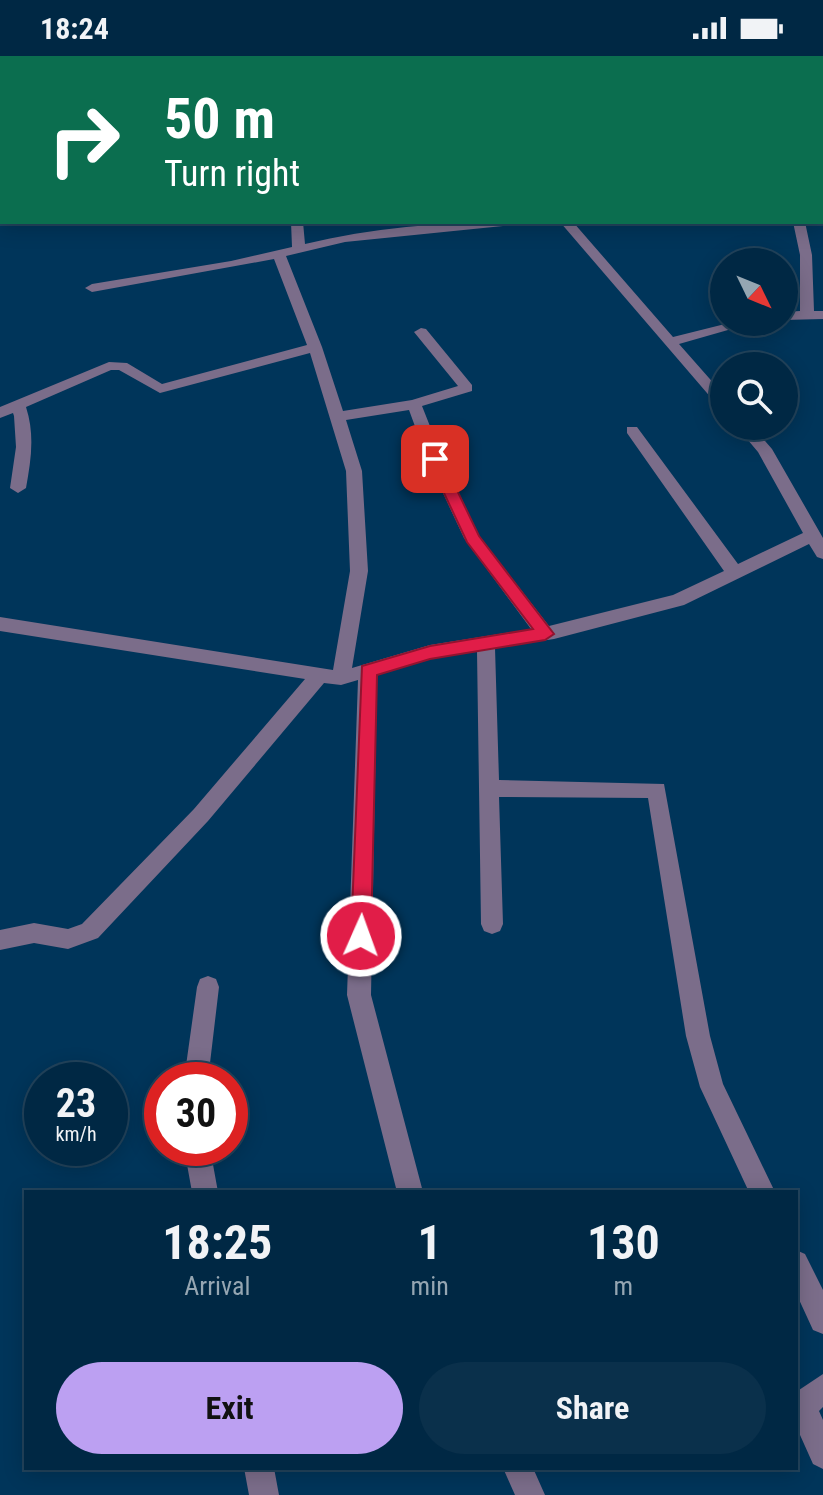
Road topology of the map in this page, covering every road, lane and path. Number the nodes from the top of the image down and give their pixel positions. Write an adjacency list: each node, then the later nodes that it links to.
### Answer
1 (297, 224): 5 (street)
2 (483, 224): 5 (street)
3 (568, 224): 13 (street)
4 (799, 224): 8 (street)
5 (299, 249): 6 (street)
6 (279, 254): 7 (street); 14 (street)
7 (92, 288)
8 (807, 313): 9 (street); 10 (street)
9 (798, 314)
10 (823, 315)
11 (421, 332): 16 (street)
12 (710, 332): 13 (street)
13 (670, 342): 15 (street)
14 (315, 347): 17 (street); 19 (street)
15 (710, 388)
16 (414, 404): 19 (street); 27 (street)
17 (18, 406): 18 (street); 22 (street)
18 (0, 413)
19 (337, 417): 30 (street)
20 (632, 430): 25 (street)
21 (756, 440): 23 (street)
22 (18, 488)
23 (811, 536): 24 (street); 25 (street)
24 (823, 553)
25 (735, 573): 27 (street)
26 (0, 624): 30 (street)
27 (545, 634): 28 (street)
28 (486, 643): 29 (street); 31 (street)
29 (368, 671): 30 (street); 38 (street)
30 (330, 677): 33 (street)
31 (488, 788): 32 (street); 39 (street)
32 (492, 924)
33 (0, 940)
34 (208, 987): 35 (street)
35 (198, 1062)
36 (200, 1166): 37 (street)
37 (205, 1190)
38 (409, 1190)
39 (761, 1190)
40 (798, 1267): 41 (street)
41 (823, 1320)
42 (823, 1388): 43 (street)
43 (823, 1454)
44 (259, 1470): 46 (street)
45 (519, 1470): 47 (street)
46 (264, 1495)
47 (530, 1495)

